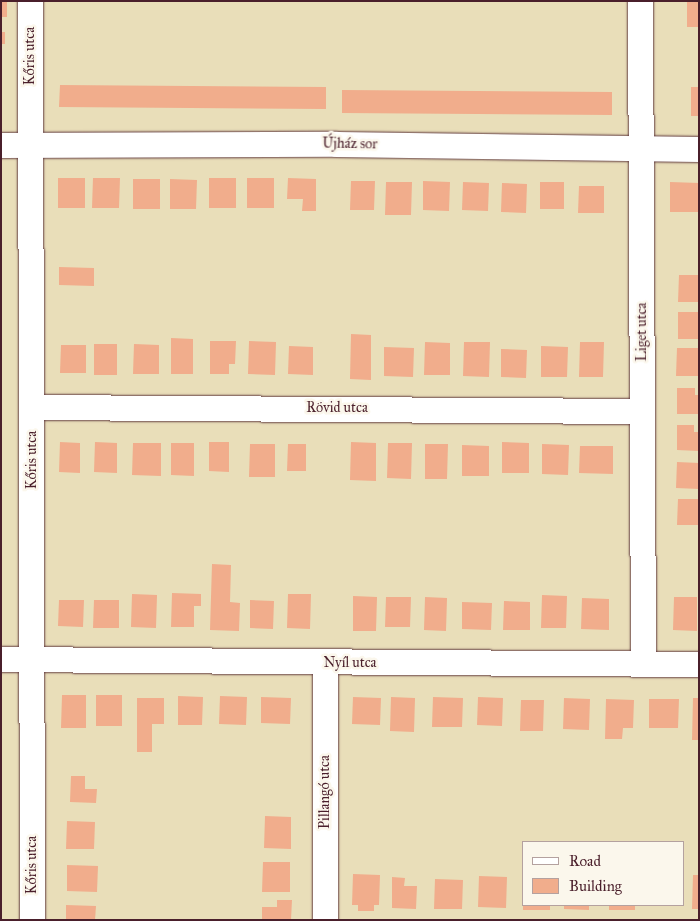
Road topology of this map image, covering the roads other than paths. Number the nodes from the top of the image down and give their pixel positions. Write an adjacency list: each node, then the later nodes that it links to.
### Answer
1 (30, 1): 4 (street, Kőris utca)
2 (640, 1): 5 (street, Liget utca)
3 (1, 145): 4 (street, Újház sor)
4 (30, 146): 5 (street, Újház sor); 7 (street, Kőris utca)
5 (642, 149): 6 (street, Újház sor); 8 (street, Liget utca)
6 (699, 149)
7 (33, 406): 8 (street, Rövid utca); 10 (street, Kőris utca)
8 (642, 411): 12 (street, Liget utca)
9 (1, 659): 10 (street, Nyíl utca)
10 (32, 659): 11 (street, Nyíl utca); 14 (street, Kőris utca)
11 (325, 663): 12 (street, Nyíl utca); 15 (street, Pillangó utca)
12 (643, 663): 13 (street, Nyíl utca)
13 (699, 664)
14 (32, 920)
15 (325, 920)

